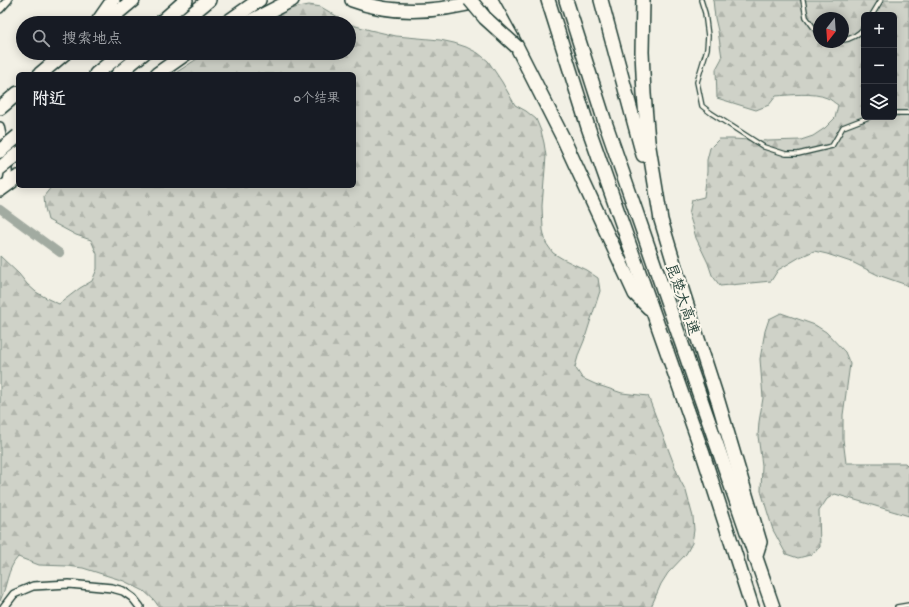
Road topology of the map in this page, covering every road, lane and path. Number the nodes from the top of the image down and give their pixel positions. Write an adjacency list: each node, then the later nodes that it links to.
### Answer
1 (8, 0): 19 (street)
2 (113, 0): 21 (highway)
3 (133, 0): 22 (highway)
4 (186, 0): 23 (highway)
5 (209, 0): 24 (highway)
6 (259, 0): 25 (highway)
7 (292, 0): 26 (highway)
8 (352, 0): 10 (highway)
9 (470, 0): 30 (highway, bridge)
10 (483, 0)
11 (491, 0): 30 (highway)
12 (548, 0): 53 (highway)
13 (566, 0): 54 (highway, 昆楚大高速)
14 (601, 0): 52 (highway)
15 (643, 0): 52 (highway)
16 (701, 0): 43 (lane)
17 (803, 0): 27 (lane)
18 (880, 0): 20 (lane)
19 (0, 9)
20 (874, 12)
21 (102, 16)
22 (114, 16)
23 (168, 16)
24 (190, 16)
25 (236, 16)
26 (261, 16)
27 (813, 27)
28 (861, 32): 29 (lane)
29 (849, 39)
30 (517, 47): 53 (highway)
31 (57, 60): 35 (highway)
32 (113, 60): 36 (highway)
33 (135, 60): 37 (highway)
34 (177, 60): 38 (highway)
35 (42, 72)
36 (98, 72)
37 (120, 72)
38 (160, 72)
39 (16, 95): 40 (highway)
40 (0, 108)
41 (897, 113): 42 (lane)
42 (909, 113)
43 (861, 120)
44 (0, 126): 50 (street)
45 (16, 138): 46 (highway, bridge)
46 (0, 151)
47 (16, 156): 48 (highway, bridge)
48 (0, 168)
49 (16, 178): 51 (highway)
50 (0, 186)
51 (0, 190)
52 (661, 220): 54 (highway)
53 (652, 311): 58 (highway)
54 (755, 558): 59 (highway, 昆楚大高速)
55 (909, 605): 60 (lane)
56 (4, 607): 57 (street)
57 (140, 607)
58 (752, 607)
59 (773, 607)
60 (897, 607)

